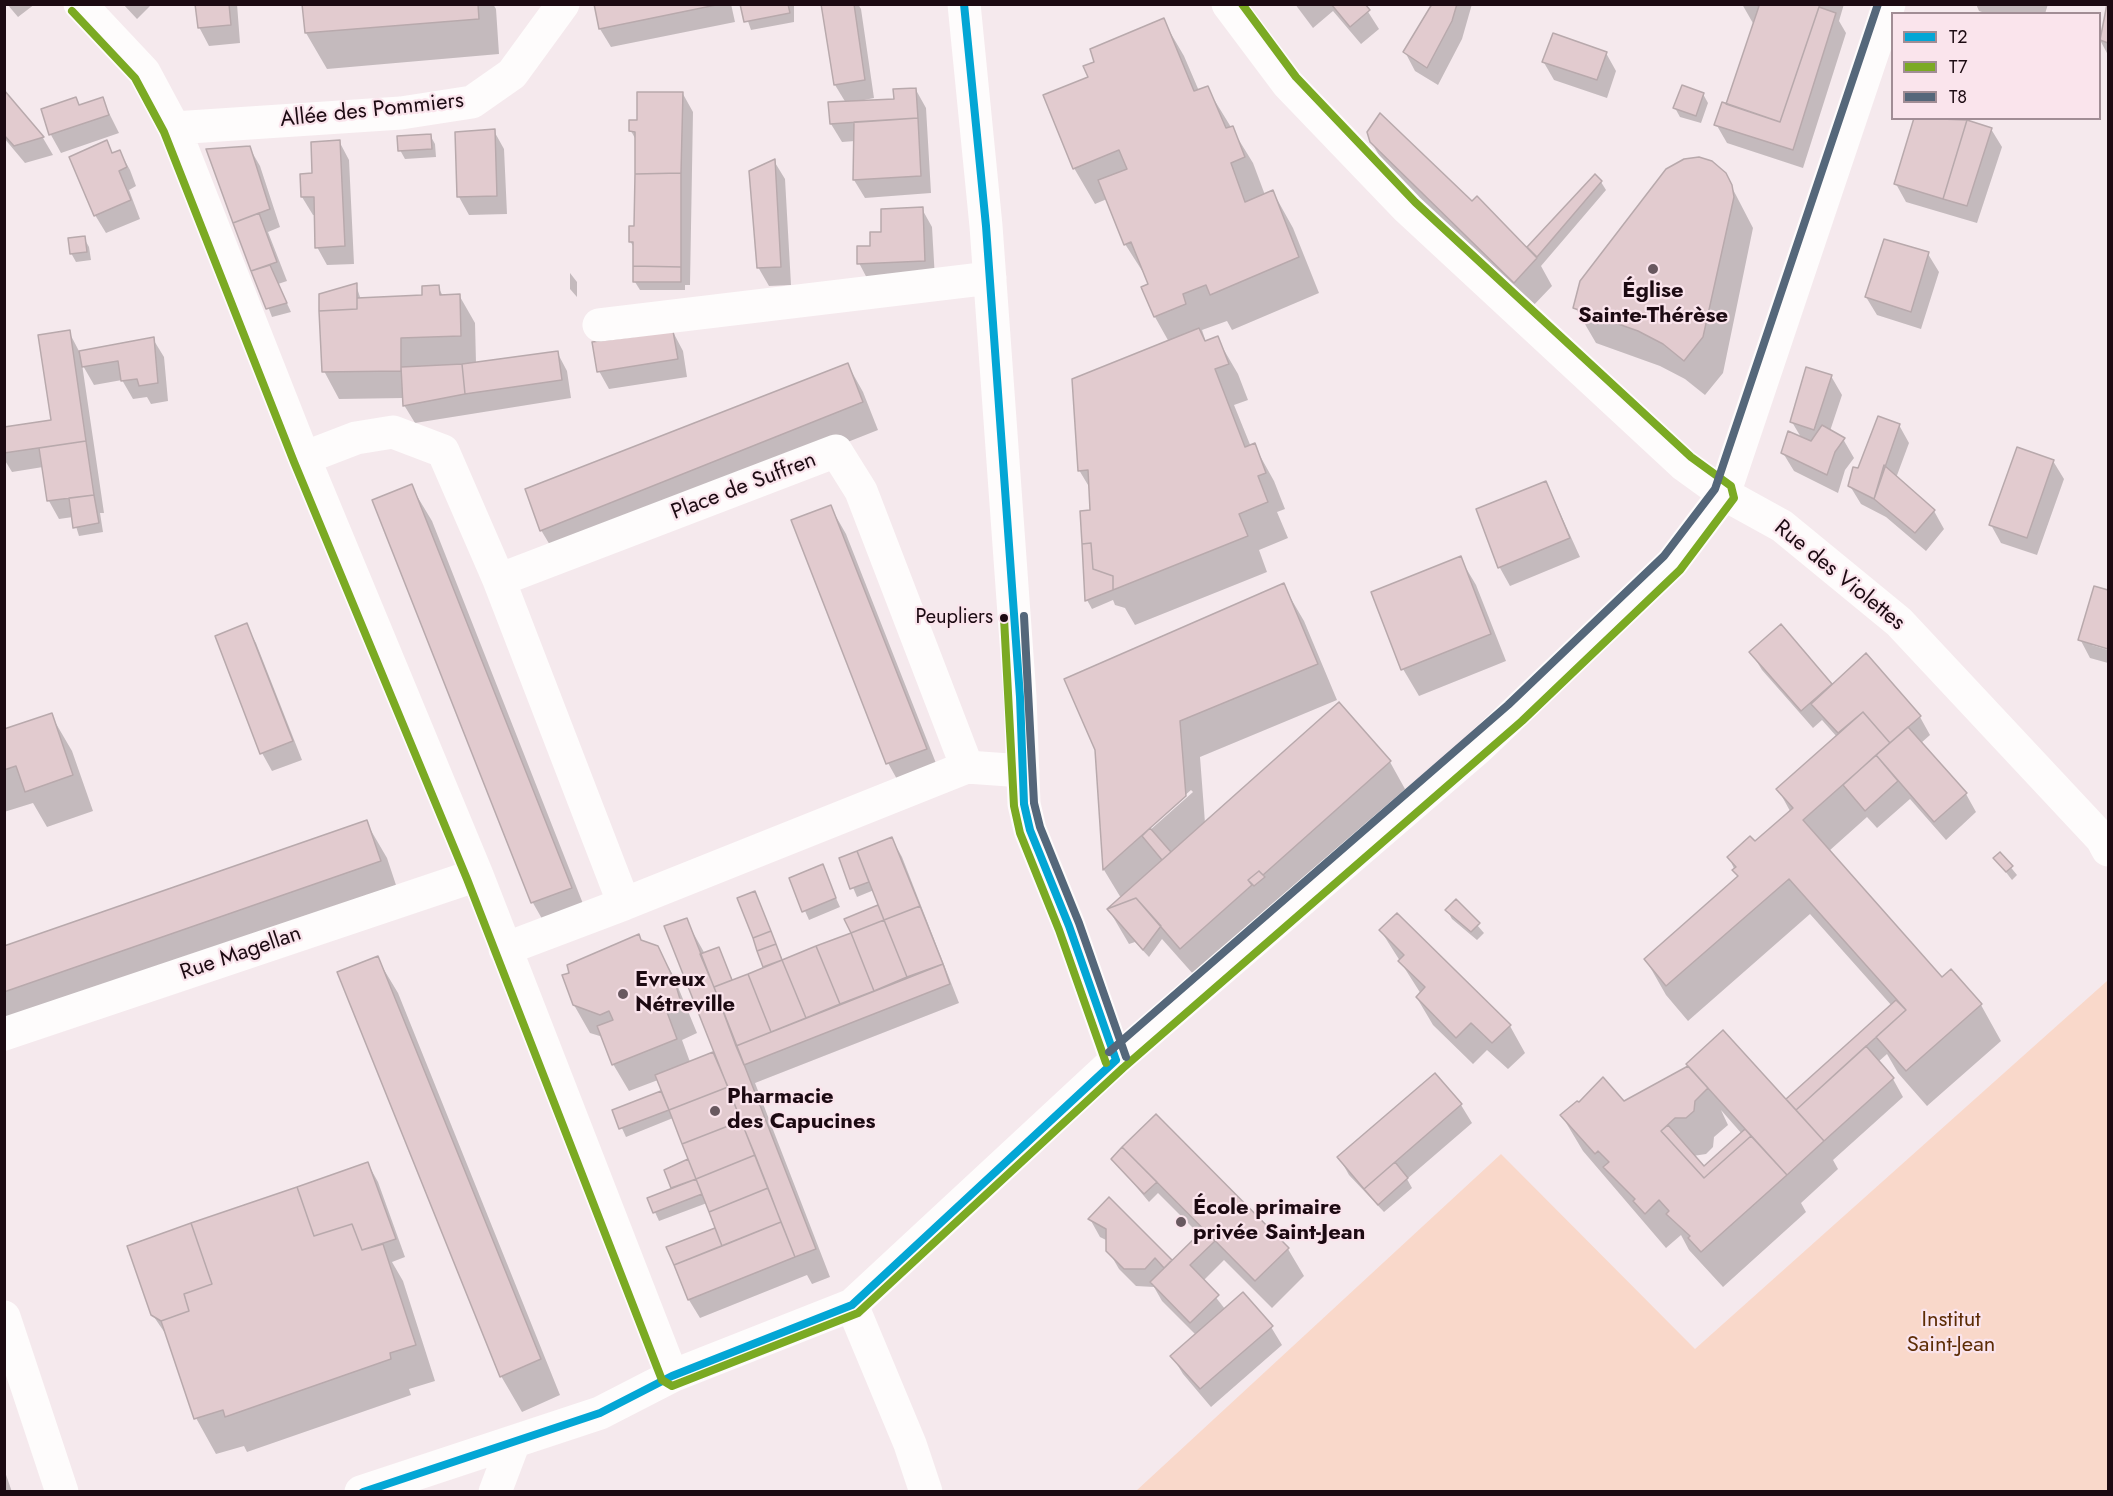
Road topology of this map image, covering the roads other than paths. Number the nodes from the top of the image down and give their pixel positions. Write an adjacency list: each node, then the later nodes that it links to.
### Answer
1 (80, 4): 6 (street)
2 (563, 4): 6 (street, Allée des Pommiers)
3 (964, 4): 7 (street)
4 (1228, 4): 10 (street, Rue des Violettes)
5 (1889, 4): 10 (street)
6 (174, 128): 9 (street)
7 (990, 278): 8 (street); 13 (street)
8 (600, 326)
9 (304, 458): 11 (street); 15 (street)
10 (1724, 494): 14 (street, Rue des Violettes); 19 (street)
11 (499, 580): 12 (street, Place de Suffren); 16 (street)
12 (967, 767): 13 (street); 16 (street)
13 (1023, 771): 19 (street)
14 (2106, 838)
15 (477, 875): 17 (street); 18 (street, Rue Magellan)
16 (624, 904): 17 (street)
17 (505, 949): 22 (street)
18 (4, 1034)
19 (1116, 1060): 20 (street)
20 (852, 1305): 22 (street); 27 (street)
21 (4, 1317): 24 (street)
22 (672, 1376): 23 (street)
23 (514, 1442): 25 (street); 26 (street)
24 (62, 1491)
25 (361, 1491)
26 (495, 1491)
27 (926, 1491)

